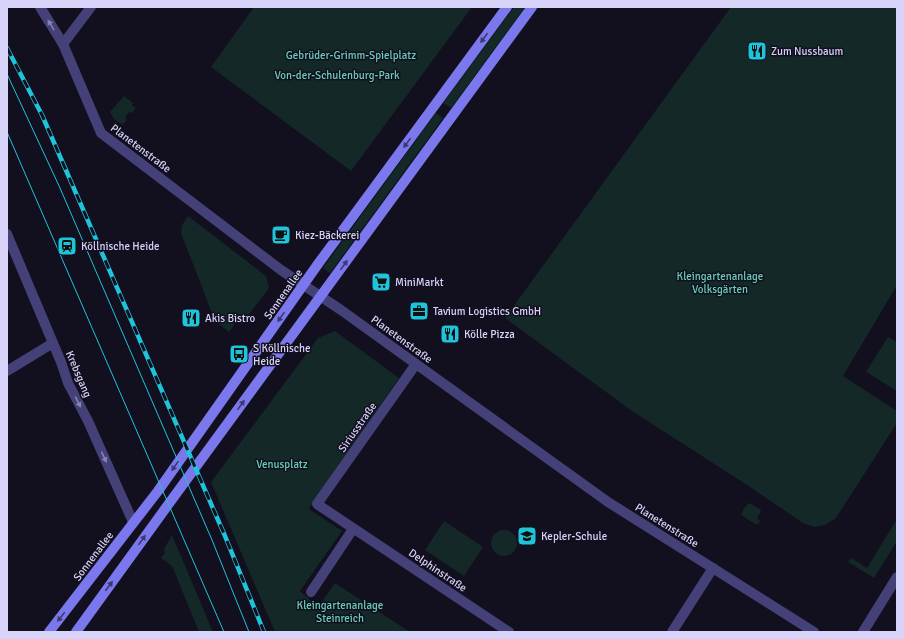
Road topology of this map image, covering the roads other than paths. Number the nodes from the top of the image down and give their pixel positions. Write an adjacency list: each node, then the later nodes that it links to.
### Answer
1 (40, 7): 5 (street, Planetenstraße, one-way to 1)
2 (91, 7): 5 (street)
3 (507, 7): 7 (main road, Sonnenallee, one-way to 7)
4 (532, 7): 8 (main road, one-way to 4)
5 (63, 44): 7 (street, Planetenstraße)
6 (7, 234): 9 (street, Krebsgang)
7 (304, 285): 8 (street, Planetenstraße); 13 (main road, Sonnenallee, one-way to 13)
8 (321, 296): 10 (street, Planetenstraße); 19 (main road, one-way to 8)
9 (53, 343): 11 (street); 13 (street, Krebsgang, one-way to 13)
10 (416, 364): 12 (street, Siriusstraße); 15 (street, Planetenstraße)
11 (7, 371)
12 (318, 504): 14 (street, Delphinstraße)
13 (133, 522): 18 (main road, Sonnenallee, one-way to 18)
14 (354, 529): 17 (street); 20 (street, Delphinstraße)
15 (713, 568): 21 (street); 22 (street, Planetenstraße)
16 (897, 577): 23 (street)
17 (311, 592)
18 (49, 632)
19 (76, 632)
20 (509, 632)
21 (672, 632)
22 (814, 632)
23 (863, 632)

